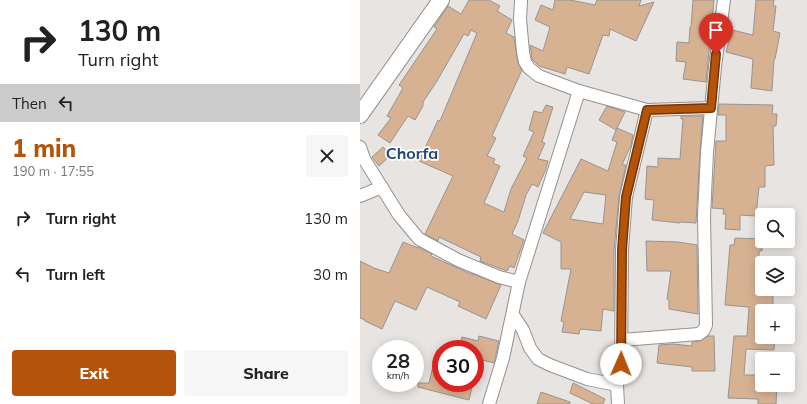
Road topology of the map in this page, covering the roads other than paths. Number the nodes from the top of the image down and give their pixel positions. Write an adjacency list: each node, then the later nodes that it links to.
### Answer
1 (441, 0): 7 (street)
2 (724, 0): 5 (street)
3 (521, 1): 4 (street)
4 (579, 91): 6 (street); 11 (street)
5 (711, 108): 6 (street); 13 (street)
6 (647, 110): 13 (street)
7 (360, 115)
8 (360, 147): 9 (street)
9 (382, 187): 10 (street); 11 (street)
10 (360, 196)
11 (519, 282): 12 (street)
12 (513, 314): 14 (street); 15 (street)
13 (622, 340): 14 (street)
14 (617, 385): 16 (street)
15 (489, 404)
16 (618, 404)

